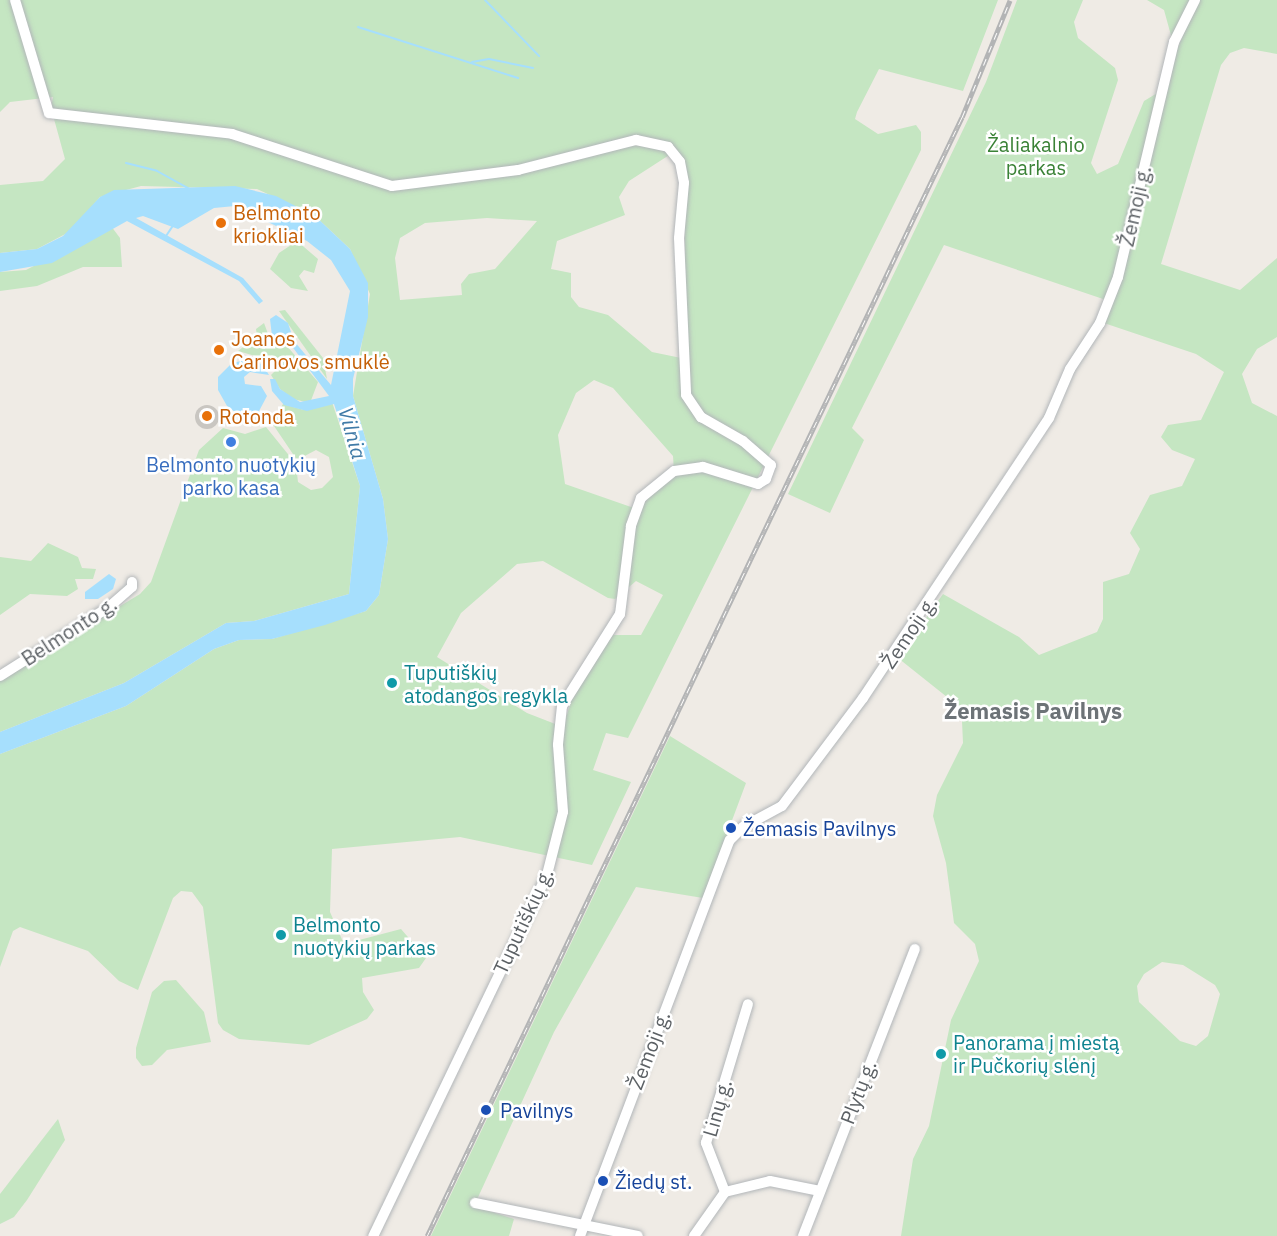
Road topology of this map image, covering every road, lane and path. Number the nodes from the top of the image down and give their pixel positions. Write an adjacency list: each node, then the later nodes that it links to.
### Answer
1 (15, 0): 11 (street, Tuputiškių g.)
2 (1195, 0): 10 (street, Žemoji g.)
3 (132, 582): 4 (street, Belmonto g.)
4 (0, 676)
5 (915, 949): 7 (street, Plytų g.)
6 (748, 1004): 8 (street, Linų g.)
7 (820, 1191): 8 (street); 15 (street, Plytų g.)
8 (725, 1192): 14 (street)
9 (475, 1203): 10 (street)
10 (584, 1224): 12 (street, Žemoji g.); 13 (street)
11 (372, 1236)
12 (580, 1236)
13 (638, 1236)
14 (694, 1236)
15 (803, 1236)

